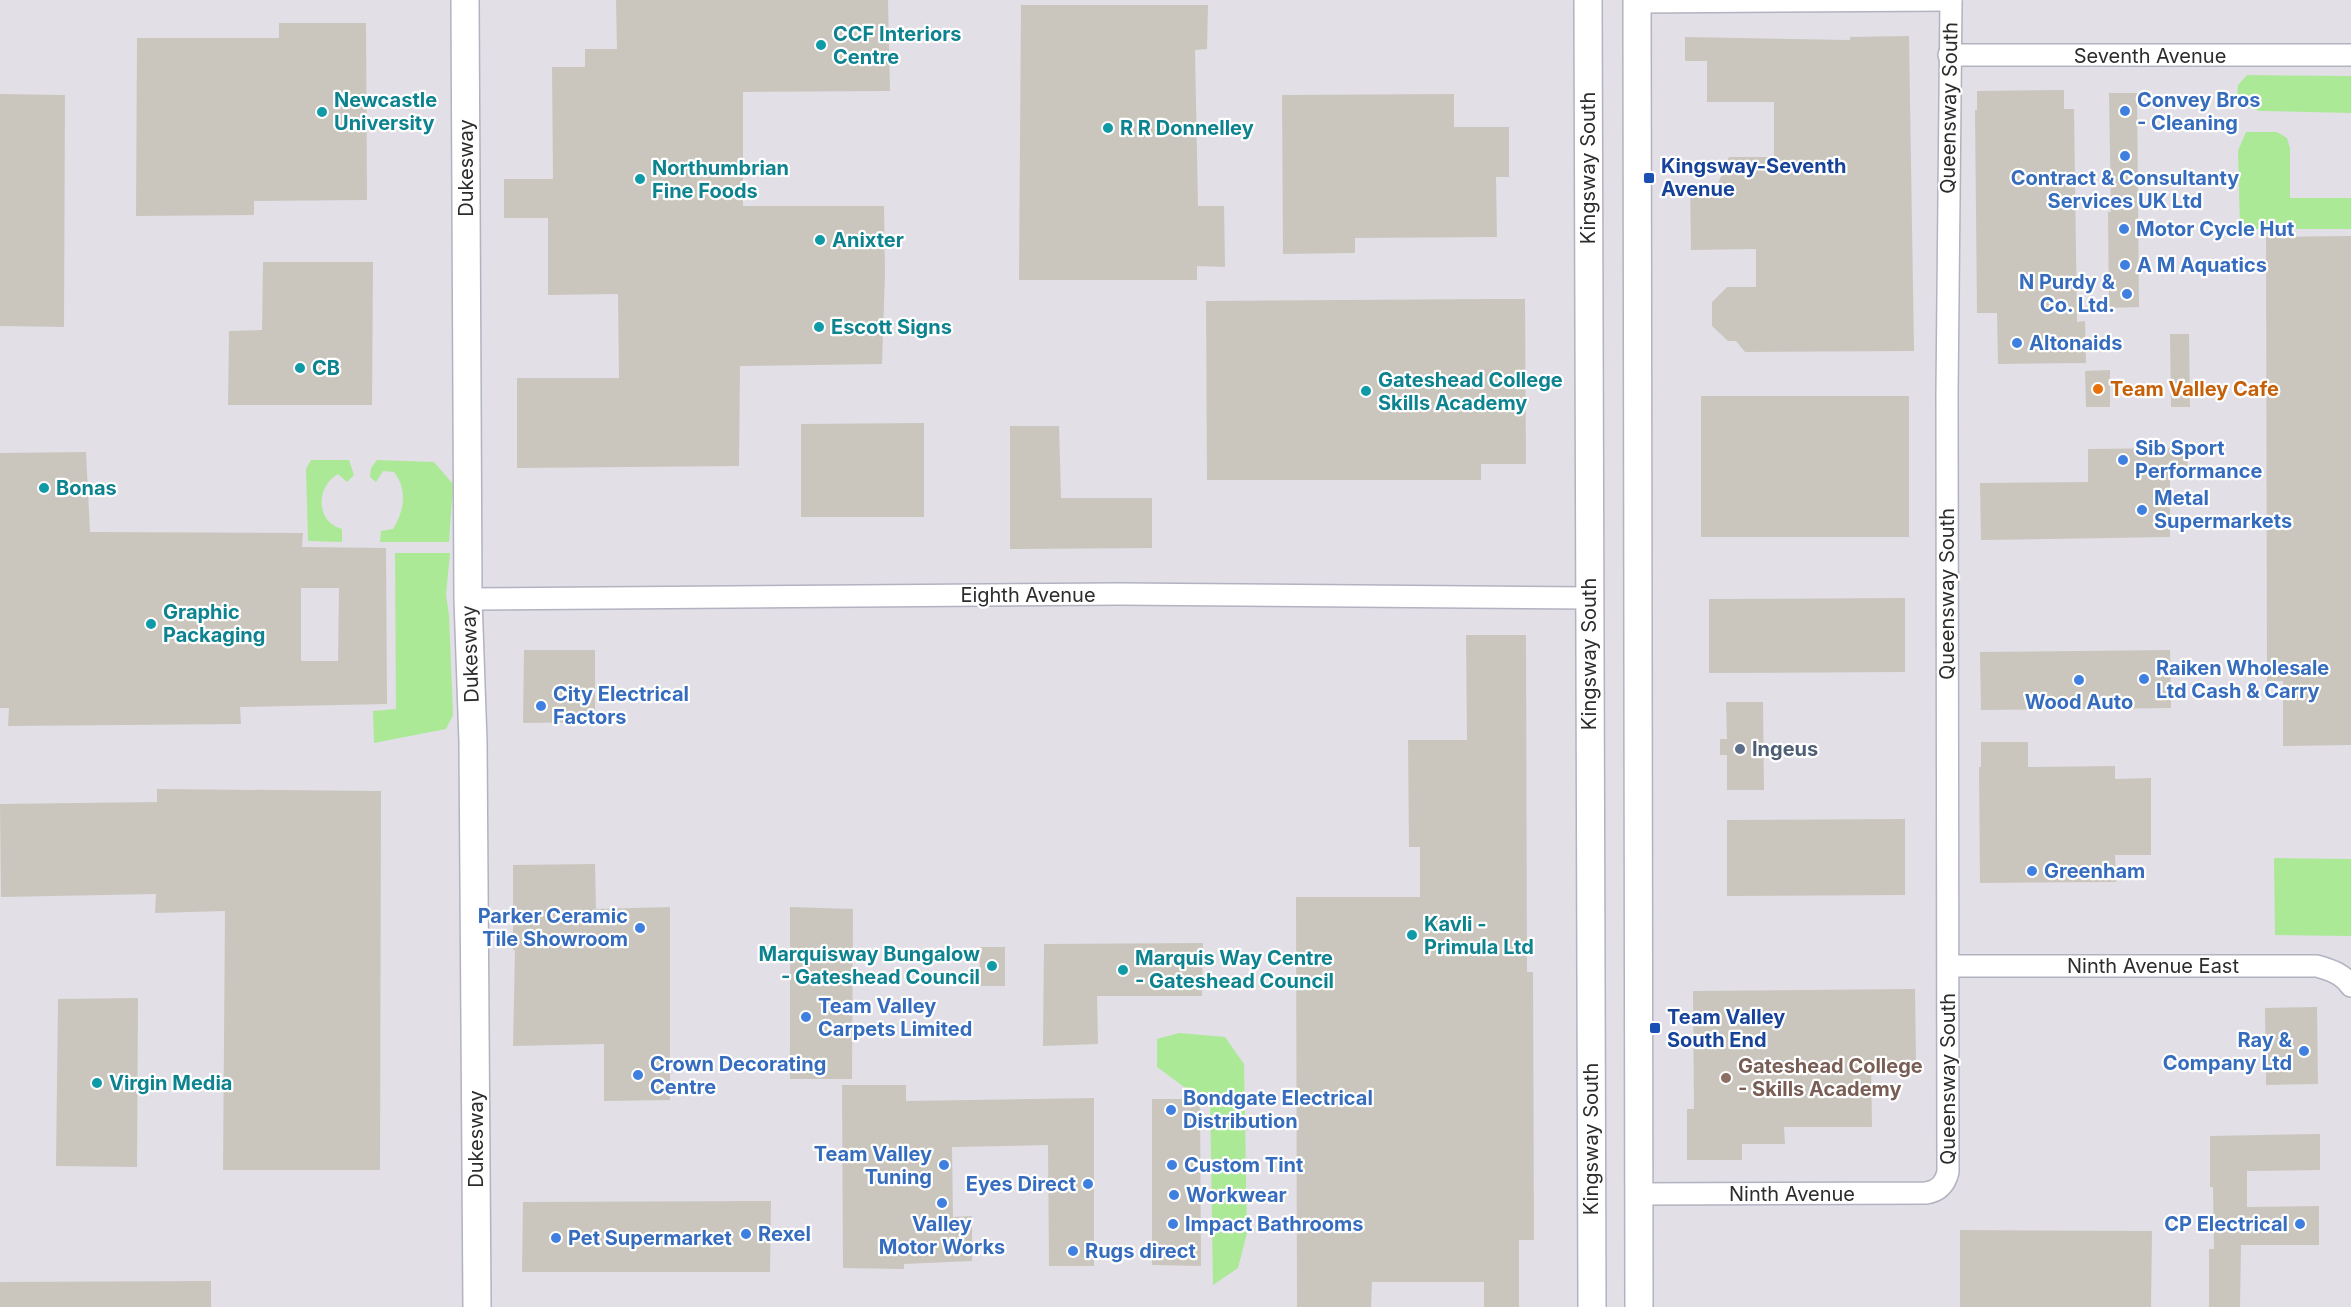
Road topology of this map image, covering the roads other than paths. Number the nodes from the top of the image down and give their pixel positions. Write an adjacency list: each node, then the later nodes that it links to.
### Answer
1 (465, 0): 8 (street, Dukesway)
2 (1588, 0): 7 (street, Kingsway South)
3 (1951, 0): 4 (street); 5 (street, Queensway South)
4 (1637, 1): 12 (street)
5 (1949, 55): 6 (street, Seventh Avenue); 9 (street, Queensway South)
6 (2351, 55)
7 (1589, 598): 8 (street, Eighth Avenue); 14 (street, Kingsway South)
8 (468, 599): 13 (street, Dukesway)
9 (1948, 966): 10 (street, Ninth Avenue East); 11 (street, Queensway South)
10 (2351, 986)
11 (1942, 1186): 12 (street, Ninth Avenue)
12 (1640, 1194): 15 (street)
13 (477, 1307)
14 (1592, 1307)
15 (1639, 1307)

